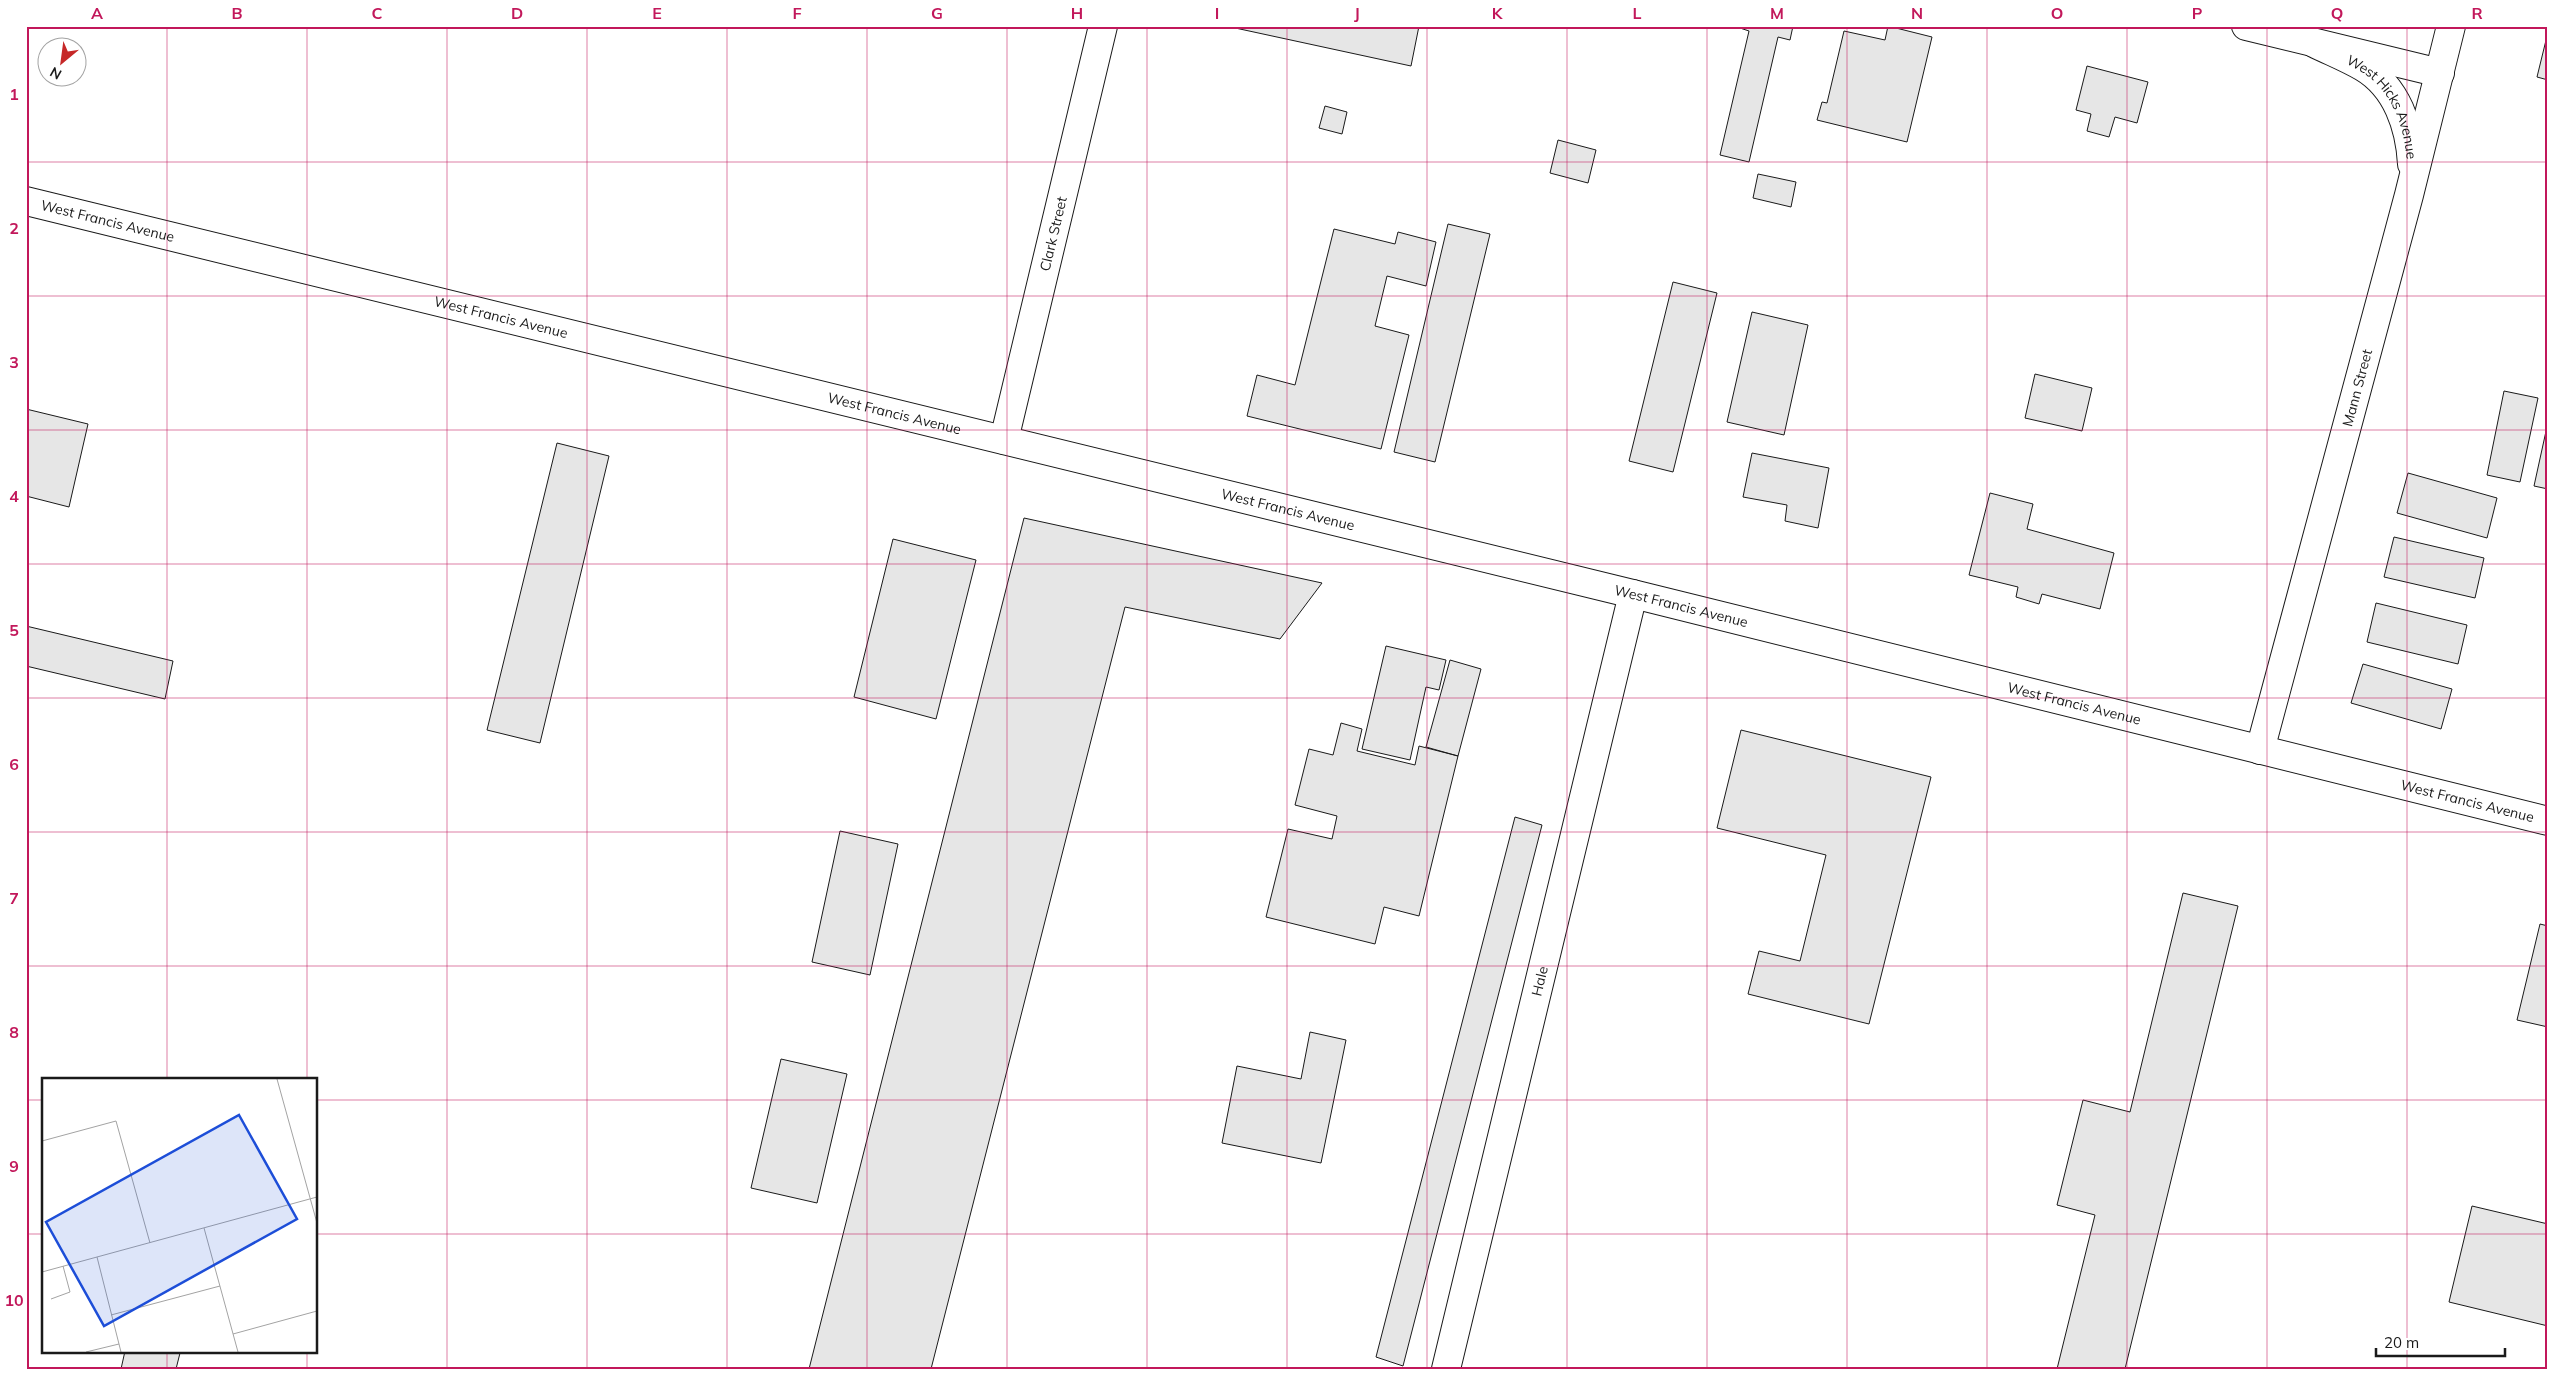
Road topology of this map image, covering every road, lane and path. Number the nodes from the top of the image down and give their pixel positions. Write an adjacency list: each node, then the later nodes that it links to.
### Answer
1 (1103, 26): 8 (street, Clark Street)
2 (2246, 26): 4 (street, West Hicks Avenue)
3 (2451, 26): 5 (street, Mann Street)
4 (2314, 43): 5 (street, West Hicks Avenue); 6 (street, West Hicks Avenue)
5 (2440, 73): 6 (street, Mann Street)
6 (2409, 195): 10 (street, Mann Street)
7 (26, 201): 8 (street, West Francis Avenue)
8 (1004, 440): 9 (street, West Francis Avenue)
9 (1633, 594): 10 (street, West Francis Avenue); 12 (street, Hale)
10 (2260, 750): 11 (street, West Francis Avenue)
11 (2548, 821)
12 (1446, 1369)

